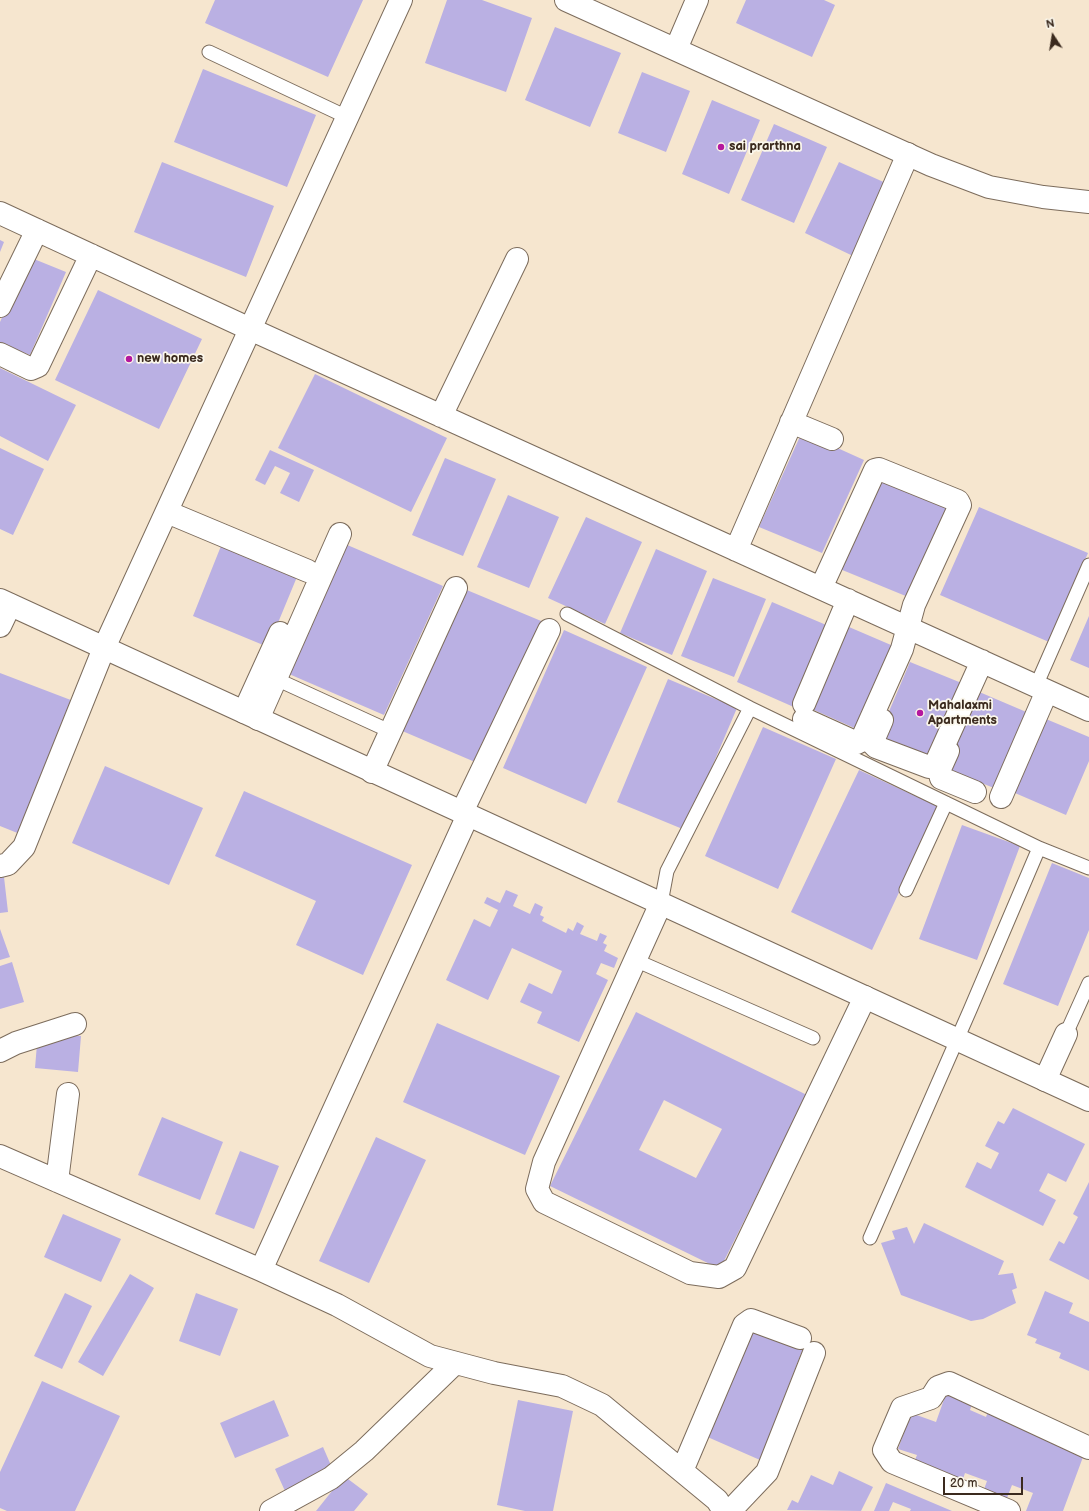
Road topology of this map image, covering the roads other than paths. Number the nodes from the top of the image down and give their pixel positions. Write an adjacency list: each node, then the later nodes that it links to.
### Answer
1 (401, 0): 6 (street)
2 (566, 0): 4 (street)
3 (697, 0): 4 (street)
4 (676, 49): 7 (street)
5 (209, 52): 6 (lane)
6 (347, 117): 14 (street)
7 (908, 154): 8 (street); 17 (street)
8 (1089, 202)
9 (0, 213): 10 (street)
10 (36, 230): 11 (street); 13 (street)
11 (90, 255): 14 (street); 15 (street)
12 (517, 259): 16 (street)
13 (0, 306)
14 (250, 329): 16 (street); 20 (street)
15 (0, 354)
16 (441, 416): 21 (street)
17 (791, 422): 18 (street); 21 (street)
18 (832, 439)
19 (870, 460): 24 (street)
20 (167, 512): 23 (street); 31 (street)
21 (736, 550): 24 (street)
22 (1089, 565): 34 (lane)
23 (308, 571): 33 (street); 37 (street)
24 (817, 586): 25 (street); 30 (street)
25 (848, 600): 30 (street); 30 (street)
26 (5, 602): 28 (street); 31 (street)
27 (567, 614): 35 (lane)
28 (0, 626)
29 (549, 630): 43 (street)
30 (914, 630): 32 (street); 32 (street)
31 (104, 648): 37 (street); 45 (street)
32 (984, 663): 34 (street); 40 (street)
33 (276, 679): 37 (street); 38 (lane)
34 (1041, 689): 36 (street); 41 (street)
35 (750, 708): 42 (lane); 48 (lane)
36 (1089, 710)
37 (251, 715): 39 (street)
38 (383, 728): 39 (street); 39 (street)
39 (368, 769): 43 (street)
40 (975, 792)
41 (1001, 797)
42 (946, 803): 44 (lane); 47 (lane)
43 (465, 814): 48 (street); 63 (street)
44 (1039, 848): 46 (lane); 55 (lane)
45 (0, 866)
46 (1089, 868)
47 (906, 890)
48 (661, 903): 49 (street); 51 (street)
49 (635, 960): 51 (street); 54 (lane)
50 (1089, 983): 53 (lane)
51 (865, 997): 55 (street)
52 (75, 1024): 56 (street)
53 (1066, 1034): 57 (street)
54 (813, 1038)
55 (957, 1040): 57 (street); 62 (lane)
56 (0, 1051)
57 (1045, 1080): 59 (street)
58 (68, 1094): 61 (street)
59 (1089, 1100)
60 (0, 1156): 61 (street)
61 (57, 1181): 63 (street)
62 (870, 1238)
63 (261, 1270): 64 (street)
64 (455, 1363): 66 (street); 67 (street)
65 (1089, 1448): 70 (street)
66 (682, 1471): 68 (street); 69 (street)
67 (271, 1511)
68 (724, 1511)
69 (730, 1511)
70 (1009, 1511)

